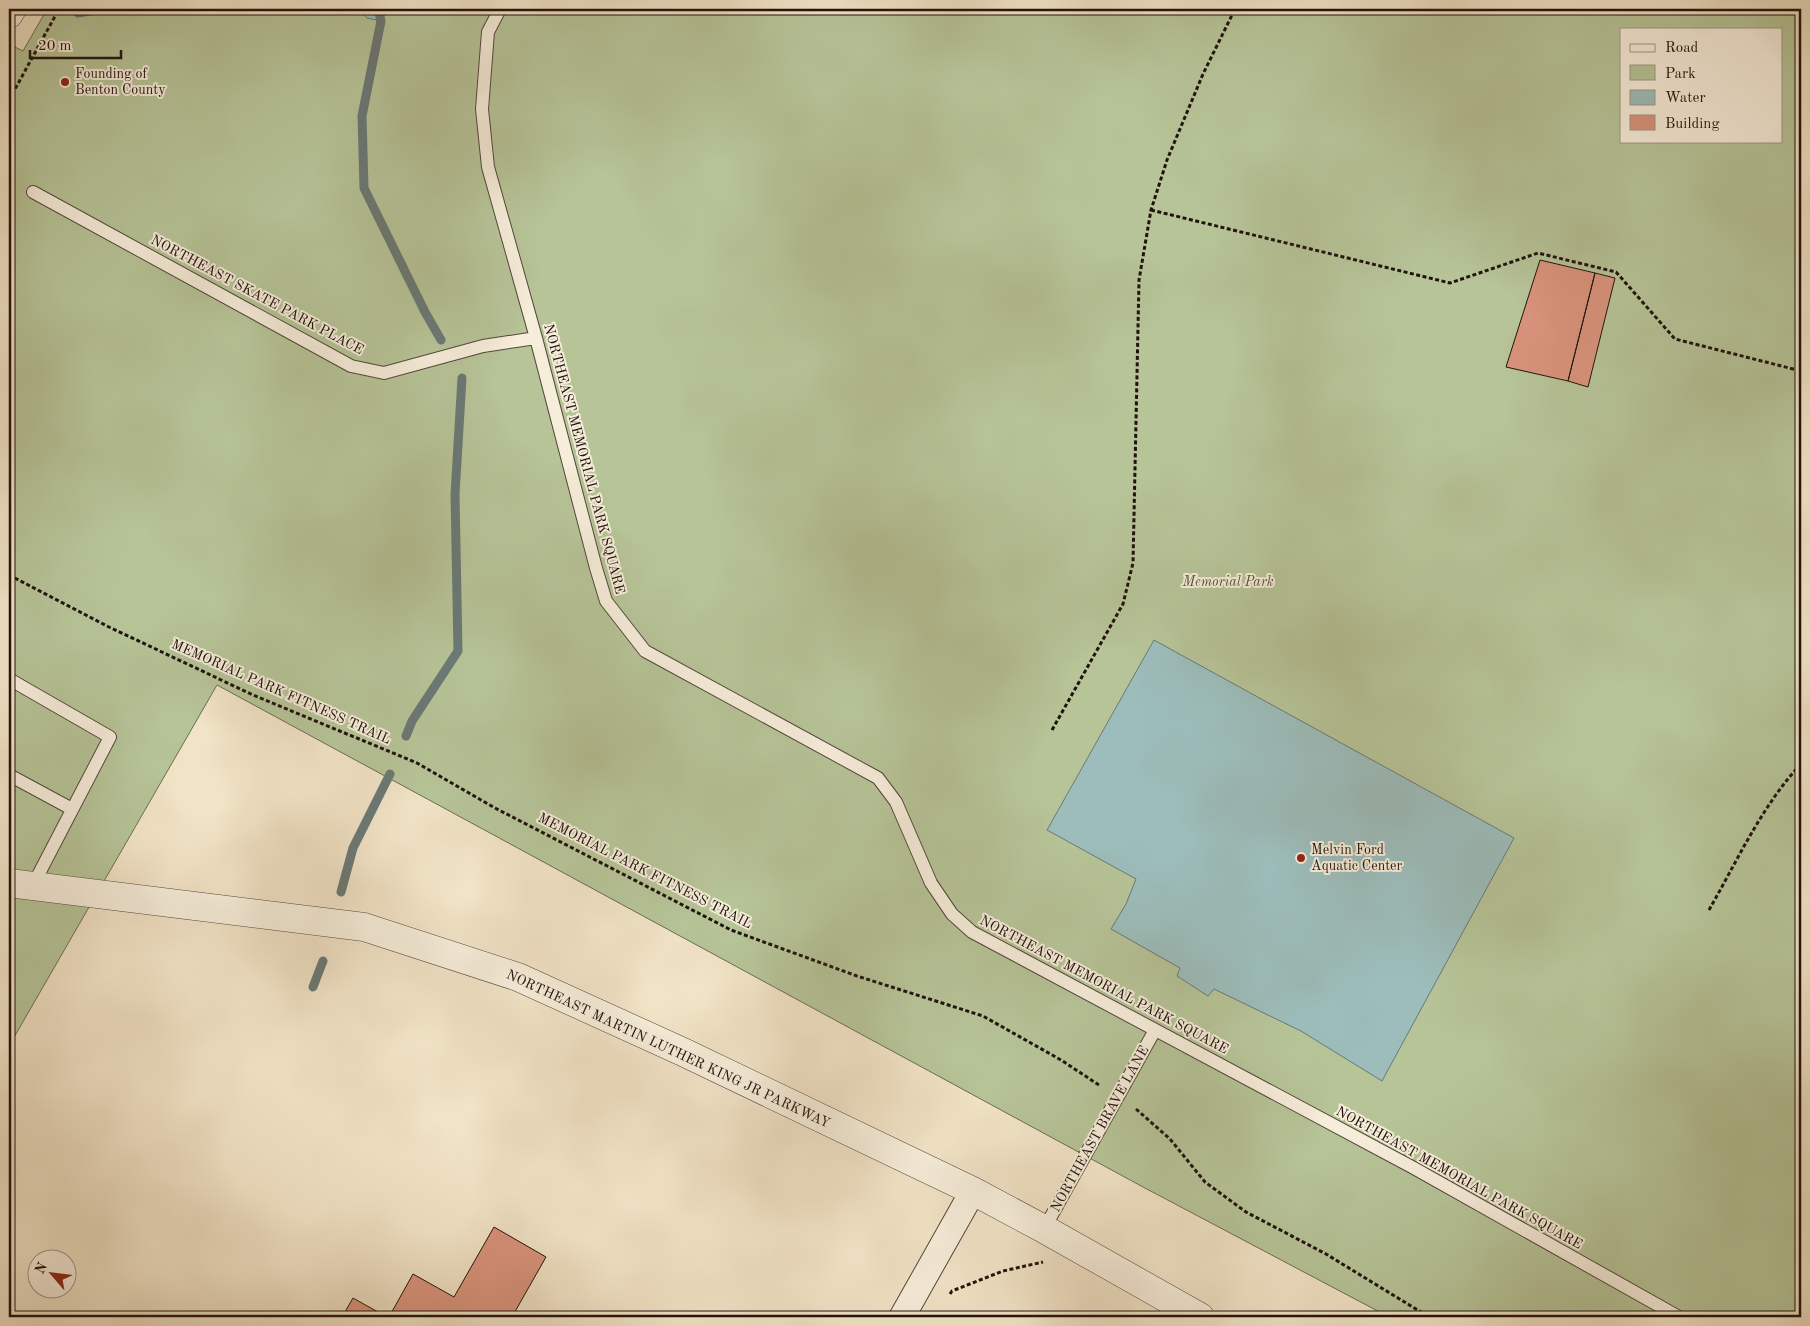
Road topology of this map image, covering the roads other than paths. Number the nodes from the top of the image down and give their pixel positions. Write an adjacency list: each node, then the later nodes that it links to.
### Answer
1 (12, 9): 3 (street)
2 (500, 9): 5 (lane, NORTHEAST MEMORIAL PARK SQUARE)
3 (9, 14)
4 (33, 192): 5 (lane, NORTHEAST SKATE PARK PLACE)
5 (536, 338): 10 (lane, NORTHEAST MEMORIAL PARK SQUARE)
6 (9, 679): 8 (lane)
7 (9, 774): 8 (lane)
8 (72, 809): 9 (lane)
9 (20, 885): 11 (street, NORTHEAST MARTIN LUTHER KING JR PARKWAY)
10 (1155, 1030): 12 (lane, NORTHEAST BRAVE LANE); 15 (lane, NORTHEAST MEMORIAL PARK SQUARE)
11 (973, 1191): 12 (street, NORTHEAST MARTIN LUTHER KING JR PARKWAY); 13 (street)
12 (1044, 1229): 14 (street, NORTHEAST MARTIN LUTHER KING JR PARKWAY)
13 (902, 1317)
14 (1200, 1317)
15 (1679, 1317)

